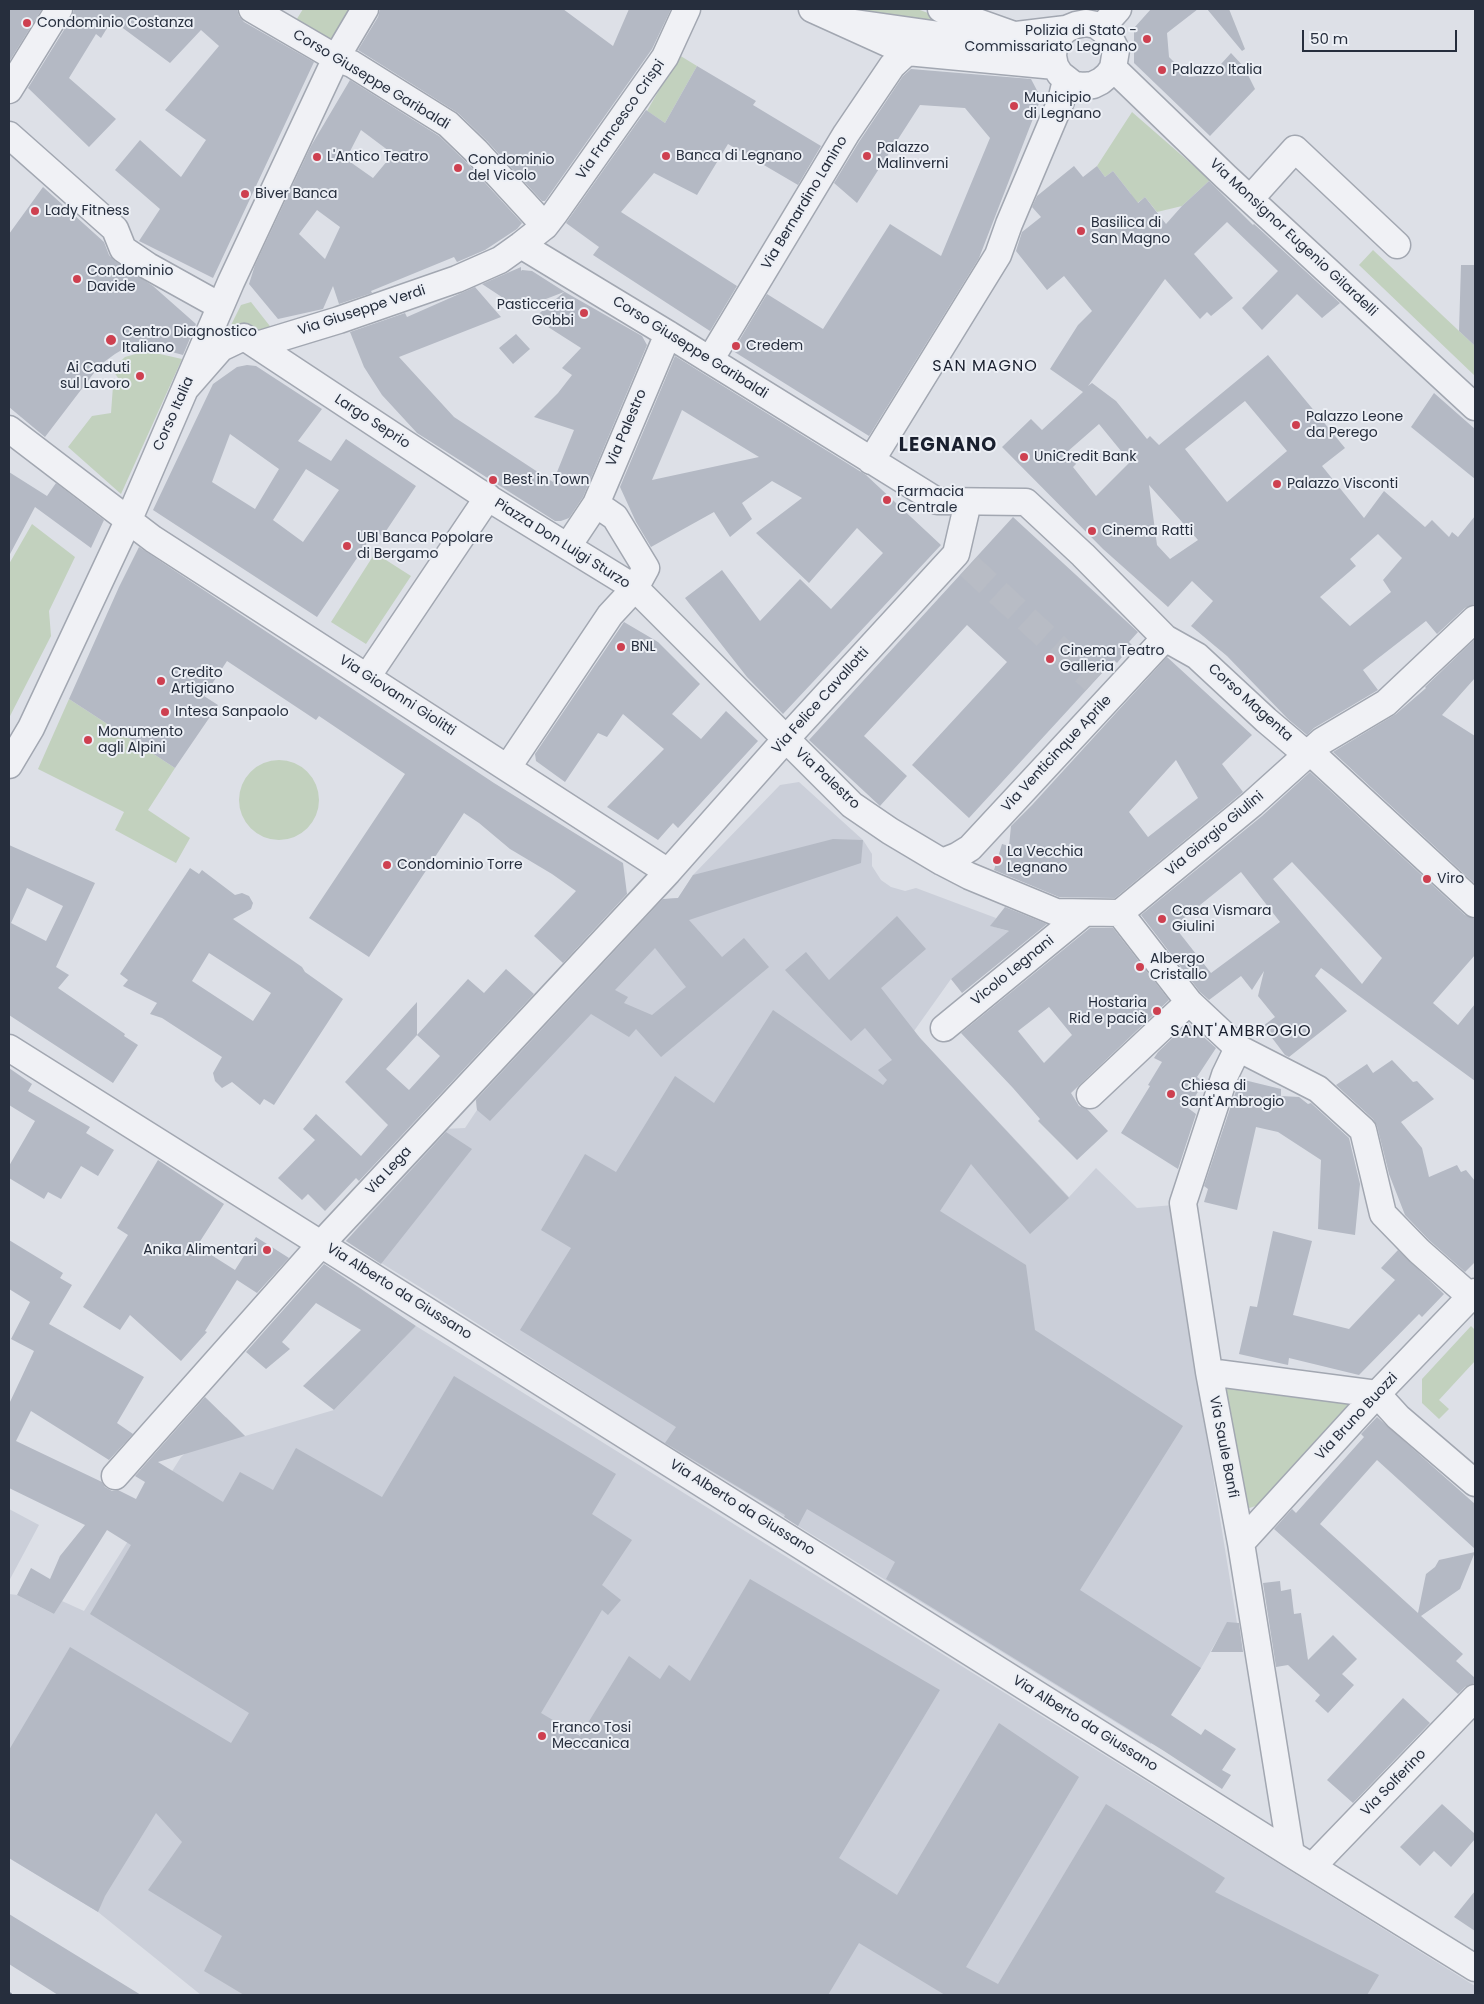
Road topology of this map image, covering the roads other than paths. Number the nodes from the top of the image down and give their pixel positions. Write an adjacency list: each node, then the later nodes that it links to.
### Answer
1 (60, 9): 15 (street)
2 (252, 9): 12 (street, Corso Giuseppe Garibaldi)
3 (365, 9): 12 (street, Corso Italia)
4 (687, 9): 18 (street, Via Francesco Crispi)
5 (812, 9): 8 (street)
6 (941, 9): 10 (street)
7 (1111, 15): 9 (street); 13 (street)
8 (841, 21): 10 (street); 11 (street)
9 (1066, 29): 10 (street); 14 (street)
10 (1014, 35)
11 (907, 52): 14 (street); 24 (street, Via Bernardino Lanino)
12 (336, 58): 18 (street, Corso Giuseppe Garibaldi); 21 (street, Corso Italia)
13 (1113, 68): 14 (street); 17 (street, Via Monsignor Eugenio Gilardelli)
14 (1061, 73): 28 (street)
15 (9, 90)
16 (9, 135): 21 (street)
17 (1250, 199): 20 (street); 26 (street, Via Monsignor Eugenio Gilardelli)
18 (545, 226): 19 (street, Via Giuseppe Verdi)
19 (521, 245): 22 (street, Corso Giuseppe Garibaldi); 23 (street, Via Giuseppe Verdi)
20 (1397, 245)
21 (220, 306): 25 (street, Corso Italia)
22 (668, 334): 24 (street, Corso Giuseppe Garibaldi); 32 (street, Via Palestro)
23 (257, 345): 25 (street, Via Giuseppe Verdi); 29 (street, Largo Seprio)
24 (710, 360): 28 (street, Corso Giuseppe Garibaldi)
25 (186, 388): 33 (street, Corso Italia)
26 (1475, 407)
27 (9, 429): 33 (street, Via Giovanni Giolitti)
28 (865, 457): 30 (street, Corso Giuseppe Garibaldi)
29 (488, 497): 34 (street, Piazza Don Luigi Sturzo); 38 (street, Piazza Don Luigi Sturzo)
30 (968, 502): 31 (street, Corso Giuseppe Garibaldi); 39 (street, Via Felice Cavallotti)
31 (1026, 502): 37 (street, Corso Magenta)
32 (596, 504): 34 (street, Via Palestro); 35 (street)
33 (128, 519): 38 (street, Via Giovanni Giolitti); 41 (street, Corso Italia)
34 (568, 546): 35 (street, Piazza Don Luigi Sturzo)
35 (635, 588): 39 (street, Via Palestro); 42 (street, Piazza Don Luigi Sturzo)
36 (1475, 619): 40 (street, Via Giorgio Giulini)
37 (1165, 638): 40 (street, Corso Magenta); 43 (street, Via Venticinque Aprile)
38 (367, 677): 42 (street, Via Giovanni Giolitti)
39 (785, 740): 43 (street, Via Palestro); 44 (street, Via Felice Cavallotti)
40 (1308, 753): 45 (street, Corso Magenta); 46 (street, Via Giorgio Giulini)
41 (9, 765)
42 (508, 767): 44 (street, Via Giovanni Giolitti)
43 (942, 862): 47 (street, Via Palestro)
44 (668, 872): 53 (street, Via Lega)
45 (1475, 904)
46 (1120, 913): 47 (street, Via Palestro); 48 (street)
47 (1083, 914): 49 (street, Vicolo Legnani)
48 (1189, 1002): 51 (street); 52 (street)
49 (944, 1028)
50 (9, 1048): 53 (street, Via Alberto da Giussano)
51 (1238, 1048): 54 (street); 55 (street, Via Saule Banfi)
52 (1090, 1095)
53 (322, 1243): 57 (street, Via Lega); 61 (street, Via Alberto da Giussano)
54 (1473, 1295): 56 (street, Via Bruno Buozzi)
55 (1209, 1372): 56 (street); 59 (street, Via Saule Banfi)
56 (1377, 1394): 58 (street); 59 (street, Via Bruno Buozzi)
57 (115, 1476)
58 (1475, 1484)
59 (1241, 1543): 61 (street, Via Saule Banfi)
60 (1475, 1698): 61 (street, Via Solferino)
61 (1301, 1860): 62 (street, Via Alberto da Giussano)
62 (1475, 1968)

